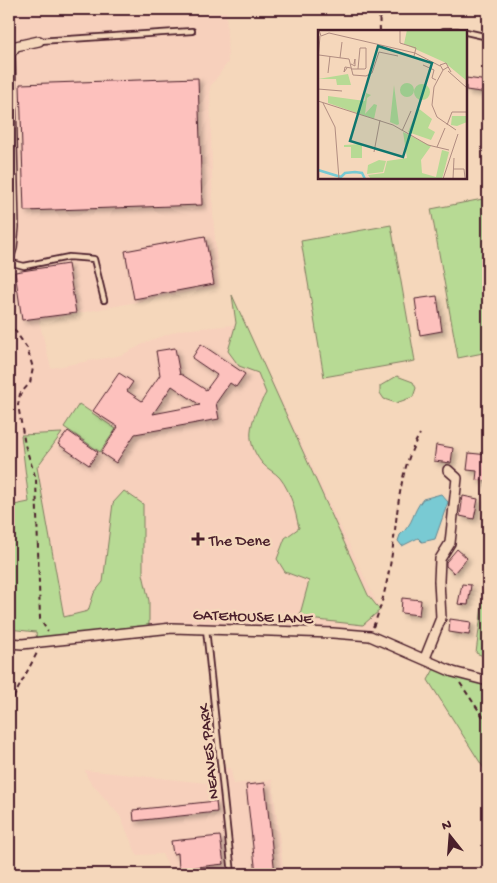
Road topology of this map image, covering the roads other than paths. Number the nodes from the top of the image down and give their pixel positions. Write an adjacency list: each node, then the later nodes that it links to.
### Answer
1 (192, 31): 4 (lane)
2 (467, 32): 3 (lane)
3 (488, 38)
4 (39, 42): 5 (street)
5 (9, 257)
6 (9, 262): 7 (lane)
7 (104, 300)
8 (448, 470): 11 (street)
9 (206, 628): 10 (street, GATEHOUSE LANE); 11 (street, GATEHOUSE LANE); 13 (lane, NEAVES PARK)
10 (9, 643)
11 (425, 658): 12 (street, GATEHOUSE LANE)
12 (488, 682)
13 (232, 874)

